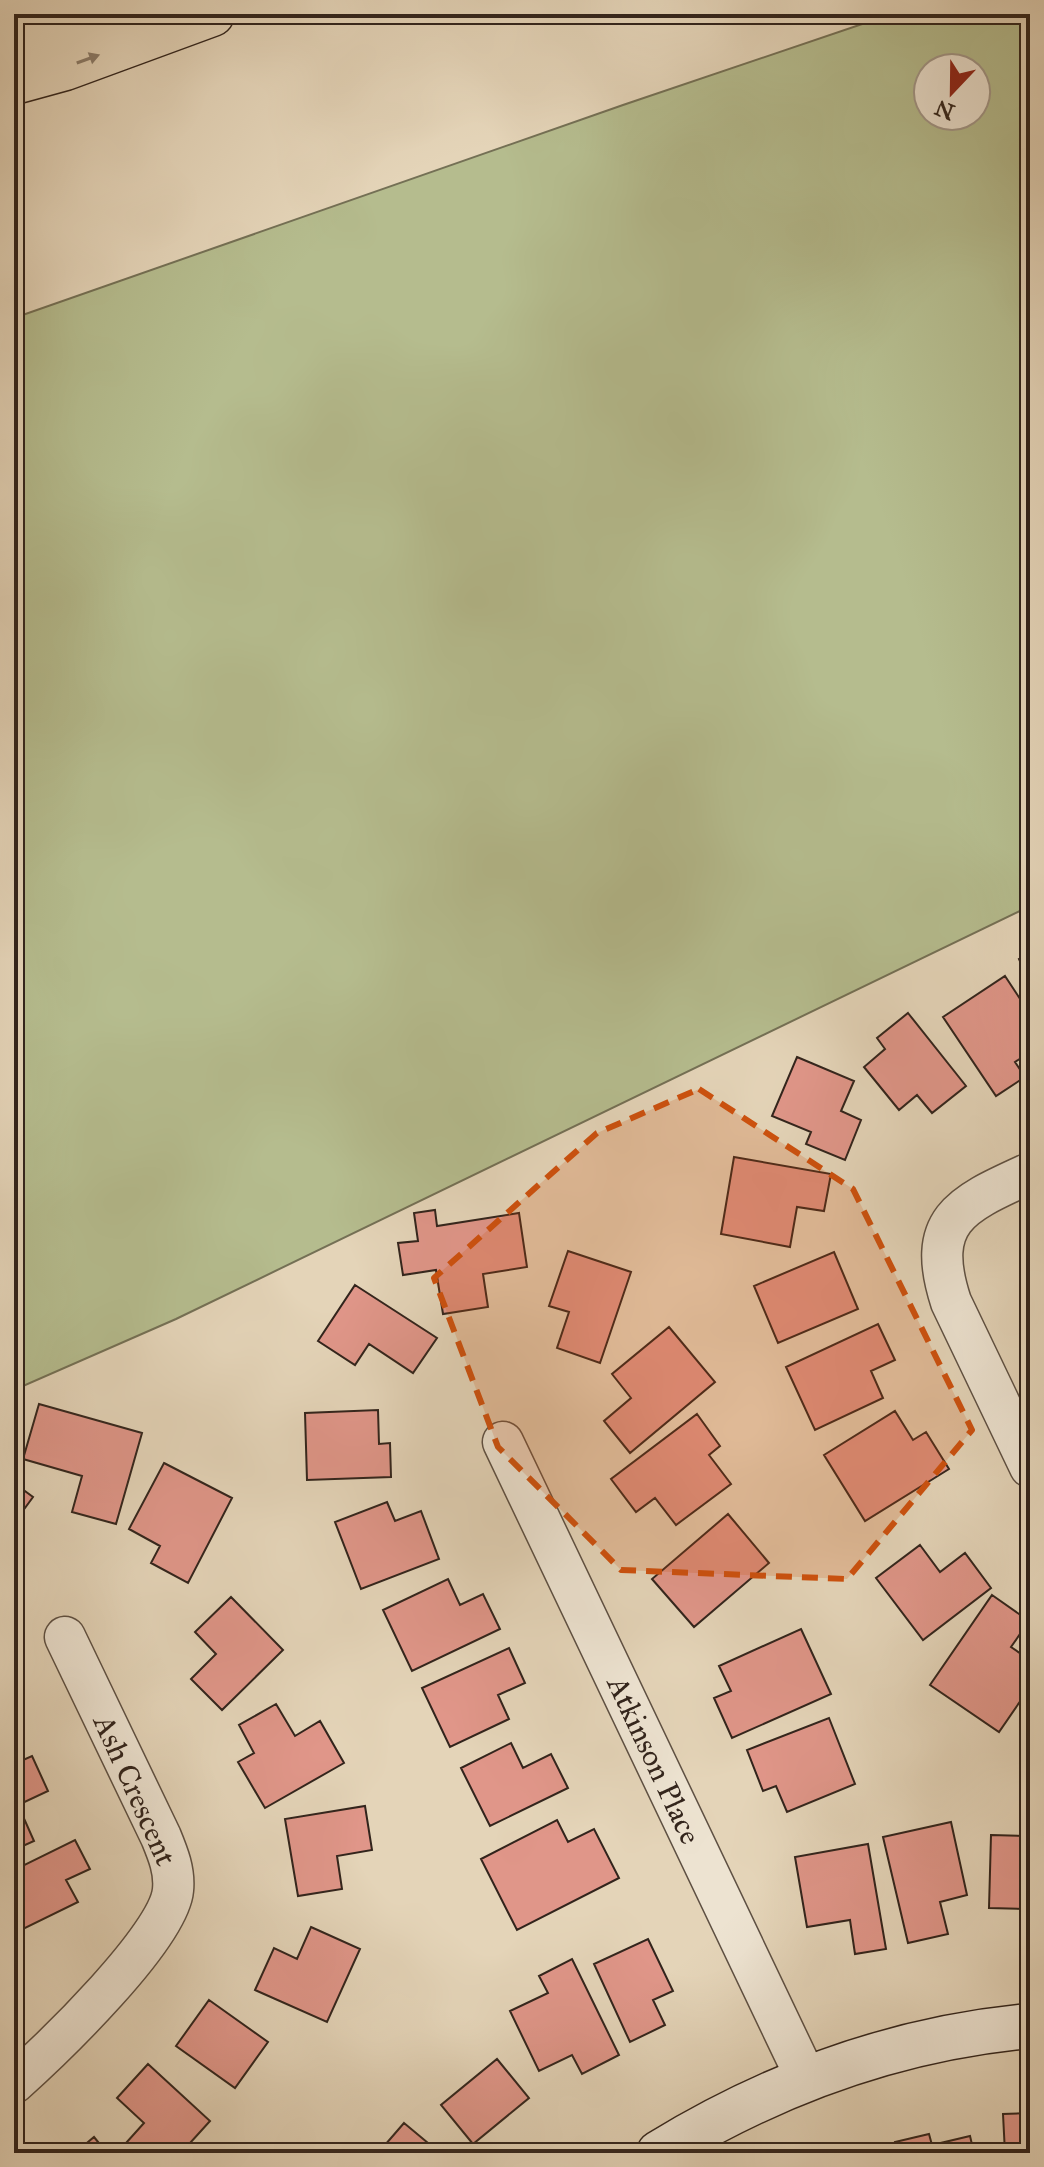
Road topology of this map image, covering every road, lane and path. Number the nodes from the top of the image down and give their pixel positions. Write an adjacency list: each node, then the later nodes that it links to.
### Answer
1 (102, 14): 3 (highway)
2 (212, 14): 4 (highway, one-way to 2)
3 (14, 48)
4 (14, 82)
5 (1030, 1173): 7 (street)
6 (503, 1442): 10 (street, Atkinson Place)
7 (1030, 1467)
8 (65, 1637): 11 (street, Ash Crescent)
9 (1030, 2026): 10 (street)
10 (806, 2078): 12 (street)
11 (14, 2083)
12 (659, 2153)

